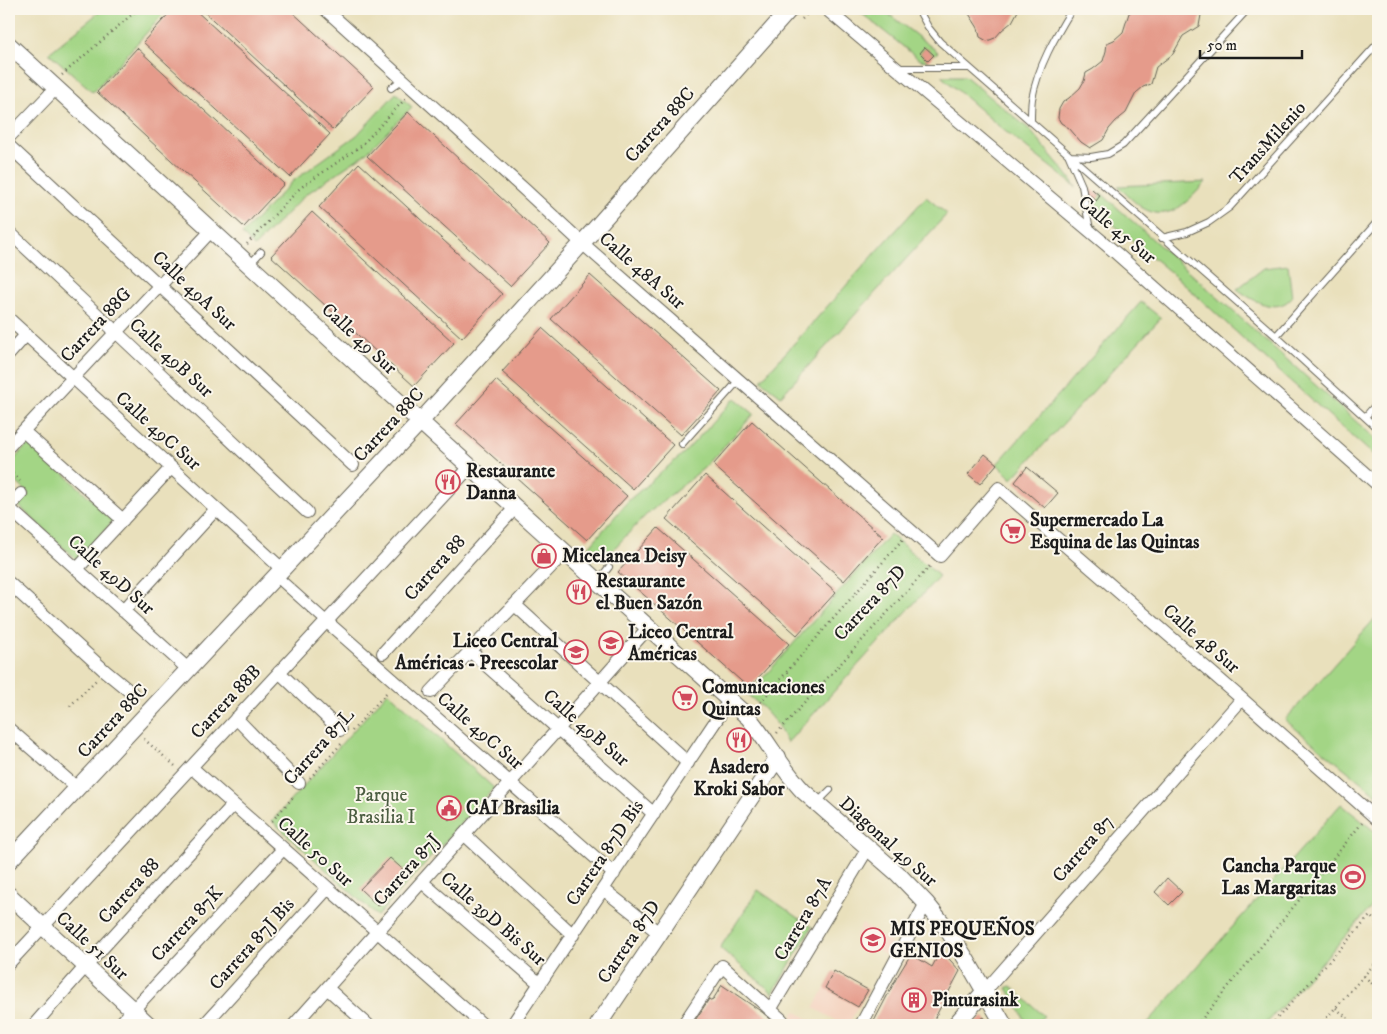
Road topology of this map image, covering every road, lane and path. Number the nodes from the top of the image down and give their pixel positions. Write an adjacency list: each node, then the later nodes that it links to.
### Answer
1 (138, 9): 13 (path)
2 (325, 9): 12 (street, Calle 48A Sur)
3 (790, 9): 25 (street, Carrera 88C)
4 (826, 9): 10 (street, Calle 45 Sur)
5 (918, 9): 11 (lane)
6 (1072, 9): 16 (lane)
7 (1248, 9): 19 (lane)
8 (1378, 43): 24 (lane, TransMilenio)
9 (9, 45): 13 (street, Calle 49 Sur)
10 (895, 68): 11 (lane); 22 (street, Calle 45 Sur)
11 (969, 68): 16 (lane)
12 (403, 79): 14 (lane); 15 (street, Calle 48A Sur)
13 (54, 86): 17 (street); 21 (street, Calle 49 Sur)
14 (392, 88)
15 (415, 90): 25 (street, Calle 48A Sur); 27 (path)
16 (1031, 122): 19 (lane)
17 (9, 137)
18 (9, 146): 28 (street, Calle 49A Sur)
19 (1069, 156): 22 (lane); 24 (lane)
20 (1378, 221): 32 (lane)
21 (211, 231): 27 (street, Calle 49 Sur); 28 (street, Carrera 88G)
22 (1090, 231): 46 (street, Calle 45 Sur)
23 (9, 232): 30 (street, Calle 49B Sur)
24 (1162, 238): 32 (lane)
25 (582, 243): 35 (street, Calle 48A Sur); 38 (street, Carrera 88C)
26 (261, 252): 27 (lane)
27 (243, 259): 38 (street, Calle 49 Sur)
28 (160, 285): 30 (street, Carrera 88G); 43 (street, Calle 49A Sur)
29 (9, 319): 31 (street, Calle 49C Sur)
30 (116, 332): 34 (street, Carrera 88G); 51 (street, Calle 49B Sur)
31 (26, 335): 33 (street); 34 (street, Calle 49C Sur)
32 (1276, 336): 37 (lane)
33 (9, 354)
34 (72, 378): 40 (street, Carrera 88G); 45 (street, Calle 49C Sur)
35 (739, 380): 41 (lane); 53 (street, Calle 48A Sur)
36 (1378, 402): 37 (lane)
37 (1365, 417): 39 (lane)
38 (420, 422): 44 (street, Calle 49 Sur); 58 (street, Carrera 88C)
39 (1378, 429)
40 (23, 431): 42 (street, Carrera 88G); 52 (street)
41 (682, 444)
42 (9, 446)
43 (353, 465)
44 (470, 466): 49 (street, Calle 49 Sur); 63 (street, Carrera 88B)
45 (171, 468): 50 (street, Calle 49C Sur); 52 (street)
46 (1378, 485)
47 (21, 494): 48 (street)
48 (9, 507): 57 (street, Calle 49D Sur)
49 (515, 508): 54 (street, Calle 49 Sur); 66 (street, Carrera 88)
50 (216, 509): 58 (street, Calle 49C Sur); 62 (street)
51 (307, 512)
52 (122, 520): 57 (street)
53 (910, 530): 55 (street, Calle 48A Sur); 77 (path)
54 (565, 552): 59 (street, Calle 49 Sur); 61 (street)
55 (940, 556): 74 (street, Calle 48 Sur); 83 (path, Carrera 87D)
56 (609, 567): 59 (lane)
57 (77, 569): 62 (street, Calle 49D Sur)
58 (279, 573): 63 (street, Calle 49C Sur); 67 (street, Carrera 88C)
59 (598, 582): 64 (street, Calle 49 Sur)
60 (9, 583): 68 (street)
61 (514, 605): 65 (street); 71 (street)
62 (123, 610): 67 (street, Calle 49D Sur)
63 (326, 621): 69 (street, Carrera 88B); 70 (street, Calle 49C Sur)
64 (648, 628): 71 (street, Carrera 87J); 75 (street, Calle 49 Sur)
65 (470, 651): 72 (street); 80 (street, Calle 49B Sur)
66 (383, 653)
67 (188, 670): 89 (street, Carrera 88C)
68 (105, 671): 73 (street); 76 (path)
69 (279, 672): 78 (street, Carrera 88B); 82 (street)
70 (396, 682): 82 (path, Carrera 87L); 87 (street, Calle 49C Sur)
71 (600, 682): 80 (street, Carrera 87J); 85 (street)
72 (431, 692)
73 (133, 694)
74 (1242, 699): 94 (street, Calle 48 Sur); 118 (street, Carrera 87)
75 (729, 701): 77 (street, Diagonal 49 Sur); 85 (street, Carrera 87D Bis)
76 (70, 706)
77 (748, 717): 83 (street, Diagonal 49 Sur)
78 (236, 718): 86 (street, Carrera 88B); 88 (street)
79 (9, 729): 89 (street)
80 (558, 729): 87 (street, Carrera 87J); 93 (street, Calle 49B Sur)
81 (139, 735): 86 (path)
82 (343, 736): 88 (path, Carrera 87L)
83 (768, 743): 84 (street, Diagonal 49 Sur)
84 (778, 758): 91 (street, Diagonal 49 Sur); 109 (street, Carrera 87D)
85 (688, 762): 93 (street, Carrera 87D Bis)
86 (187, 771): 92 (street, Calle 50 Sur); 107 (street, Carrera 88B)
87 (510, 783): 96 (street, Carrera 87J); 100 (street, Calle 49C Sur)
88 (301, 786): 95 (path, Carrera 87L)
89 (77, 788): 99 (street, Carrera 88C)
90 (830, 790): 91 (lane)
91 (816, 804): 97 (street, Diagonal 49 Sur)
92 (233, 805): 95 (street, Calle 50 Sur); 113 (street, Carrera 88)
93 (654, 814): 100 (street, Carrera 87D Bis)
94 (1374, 816): 136 (path)
95 (263, 831): 98 (street, Calle 50 Sur)
96 (464, 834): 101 (street, Carrera 87J); 110 (street)
97 (868, 848): 105 (street, Diagonal 49 Sur); 121 (street, Carrera 87A)
98 (283, 849): 102 (street, Calle 50 Sur); 120 (street, Carrera 87K)
99 (9, 861)
100 (614, 874): 103 (street, Carrera 87D Bis)
101 (422, 882): 108 (street, Carrera 87J); 115 (street, Calle 39D Bis Sur)
102 (328, 888): 108 (street, Calle 50 Sur); 126 (street, Carrera 87J Bis)
103 (604, 889): 109 (street); 110 (street, Carrera 87D Bis)
104 (9, 895): 107 (street, Calle 51 Sur)
105 (926, 902): 118 (street, Diagonal 49 Sur); 133 (street)
106 (1378, 924): 137 (path)
107 (42, 926): 112 (street, Carrera 88B); 113 (street, Calle 51 Sur)
108 (377, 932): 116 (street, Carrera 87J); 129 (street, Calle 50 Sur)
109 (659, 933): 131 (street, Carrera 87D)
110 (573, 935): 115 (street, Carrera 87D Bis)
111 (1378, 960): 114 (path)
112 (9, 963)
113 (86, 966): 120 (street, Calle 51 Sur); 123 (street, Carrera 88)
114 (1364, 976): 117 (path); 119 (path)
115 (540, 984): 130 (street, Carrera 87D Bis)
116 (327, 988): 127 (street, Carrera 87J); 128 (street)
117 (1378, 989)
118 (985, 991): 134 (street, Carrera 87); 135 (street, Diagonal 49 Sur)
119 (1335, 1008): 138 (path); 139 (path)
120 (133, 1010): 124 (street, Carrera 87K); 125 (street, Calle 51 Sur)
121 (770, 1010): 122 (street); 132 (street)
122 (780, 1023)
123 (34, 1025)
124 (119, 1025)
125 (149, 1025)
126 (204, 1025)
127 (294, 1025)
128 (368, 1025)
129 (482, 1025)
130 (512, 1025)
131 (598, 1025)
132 (683, 1025)
133 (861, 1025)
134 (955, 1025)
135 (1004, 1025)
136 (1197, 1025)
137 (1271, 1025)
138 (1320, 1025)
139 (1356, 1025)

